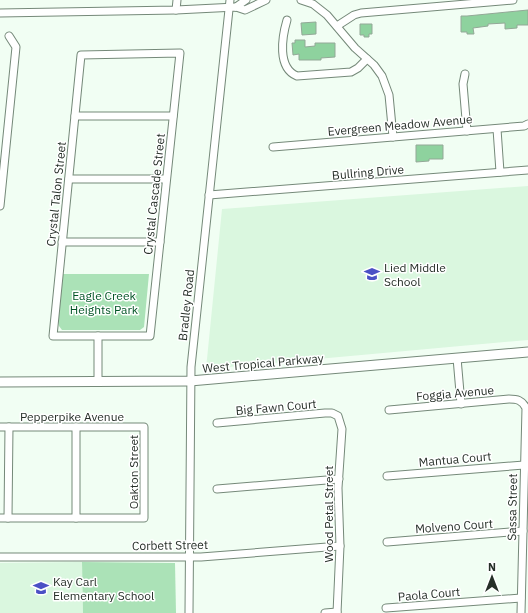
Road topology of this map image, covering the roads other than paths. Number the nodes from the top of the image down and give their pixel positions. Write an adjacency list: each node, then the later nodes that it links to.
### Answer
1 (177, 0): 9 (street)
2 (230, 0): 8 (street, Bradley Road)
3 (246, 0): 8 (street)
4 (266, 0): 8 (street)
5 (301, 0): 7 (street)
6 (513, 0): 12 (street)
7 (313, 2): 12 (street)
8 (233, 8): 9 (street); 29 (street, Bradley Road)
9 (176, 10): 10 (street)
10 (0, 13)
11 (286, 20): 15 (street)
12 (337, 26): 15 (street)
13 (9, 36): 24 (street)
14 (81, 55): 17 (street, Crystal Talon Street); 18 (street, Crystal Cascade Street)
15 (367, 58): 22 (street)
16 (465, 74): 21 (street)
17 (75, 116): 18 (street); 27 (street, Crystal Talon Street)
18 (173, 116): 28 (street, Crystal Cascade Street)
19 (528, 124): 20 (street, Evergreen Meadow Avenue)
20 (497, 129): 21 (street, Evergreen Meadow Avenue); 26 (street)
21 (467, 131): 22 (street, Evergreen Meadow Avenue)
22 (393, 137): 23 (street, Evergreen Meadow Avenue)
23 (273, 147)
24 (2, 159): 30 (street)
25 (528, 170): 26 (street, Bullring Drive)
26 (500, 172): 29 (street, Bullring Drive)
27 (69, 179): 28 (street); 31 (street, Crystal Talon Street)
28 (166, 179): 32 (street, Crystal Cascade Street)
29 (209, 195): 36 (street, Bradley Road)
30 (0, 206)
31 (62, 242): 32 (street); 33 (street, Crystal Talon Street)
32 (160, 242): 33 (street, Crystal Cascade Street)
33 (98, 336): 38 (street)
34 (528, 352): 35 (main road, West Tropical Parkway)
35 (457, 358): 36 (main road, West Tropical Parkway); 40 (street)
36 (190, 381): 38 (main road, West Tropical Parkway); 58 (street, Bradley Road)
37 (0, 382): 38 (main road, West Tropical Parkway)
38 (98, 382)
39 (523, 402): 40 (street, Foggia Avenue); 48 (street, Sassa Street)
40 (461, 404): 41 (street, Foggia Avenue)
41 (389, 410)
42 (338, 416): 43 (street, Big Fawn Court); 50 (street, Wood Petal Street)
43 (217, 423)
44 (0, 427): 45 (street, Pepperpike Avenue)
45 (9, 427): 46 (street, Pepperpike Avenue); 53 (street)
46 (76, 427): 47 (street, Pepperpike Avenue); 54 (street)
47 (144, 427): 54 (street, Oakton Street)
48 (524, 465): 49 (street, Mantua Court); 55 (street, Sassa Street)
49 (387, 476)
50 (339, 479): 51 (street); 57 (street, Wood Petal Street)
51 (217, 489)
52 (0, 518): 53 (street)
53 (8, 518): 54 (street)
54 (76, 518)
55 (523, 531): 56 (street, Molveno Court); 60 (street, Sassa Street)
56 (387, 542)
57 (340, 546): 58 (street, Corbett Street); 64 (street, Wood Petal Street)
58 (189, 556): 59 (street, Corbett Street); 62 (street, Bradley Road)
59 (0, 557)
60 (521, 598): 61 (street, Paola Court); 65 (street, Sassa Street)
61 (386, 608)
62 (189, 613)
63 (325, 613): 64 (street)
64 (337, 613)
65 (521, 613)

